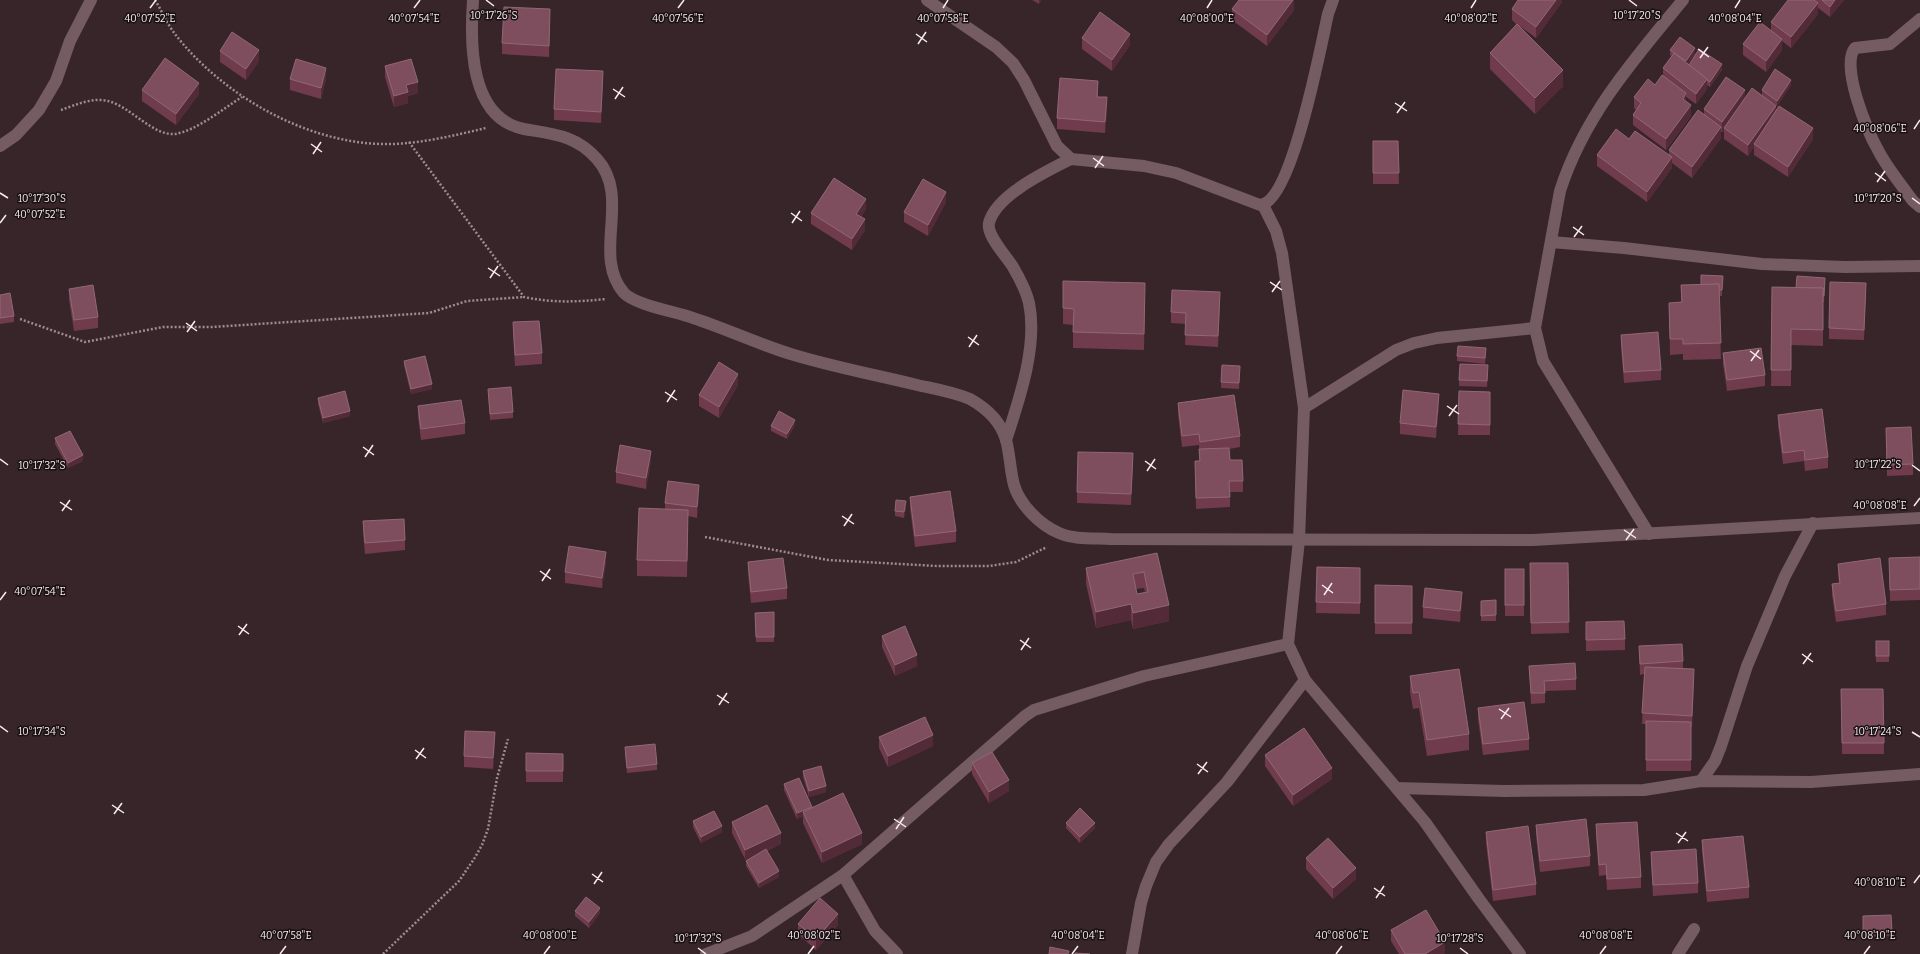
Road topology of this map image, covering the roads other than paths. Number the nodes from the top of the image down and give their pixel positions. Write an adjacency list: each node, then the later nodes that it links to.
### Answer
1 (91, 0): 7 (street)
2 (473, 0): 15 (street)
3 (927, 0): 8 (street)
4 (1333, 0): 9 (street)
5 (1683, 0): 11 (street)
6 (1920, 19): 10 (street)
7 (0, 146)
8 (1071, 159): 9 (street); 15 (street)
9 (1263, 204): 14 (street)
10 (1920, 207)
11 (1551, 242): 12 (street); 13 (street)
12 (1920, 266)
13 (1535, 328): 14 (street); 18 (street)
14 (1304, 408): 19 (street)
15 (1006, 440): 19 (street)
16 (1920, 518): 17 (street)
17 (1813, 523): 18 (street); 23 (street)
18 (1649, 534): 19 (street)
19 (1299, 540): 20 (street)
20 (1288, 644): 21 (street); 25 (street)
21 (1305, 680): 24 (street); 29 (street)
22 (1920, 774): 23 (street)
23 (1701, 781): 24 (street)
24 (1397, 788): 30 (street)
25 (843, 874): 27 (street); 28 (street)
26 (1694, 929): 31 (street)
27 (706, 954)
28 (897, 954)
29 (1132, 954)
30 (1520, 954)
31 (1678, 954)

